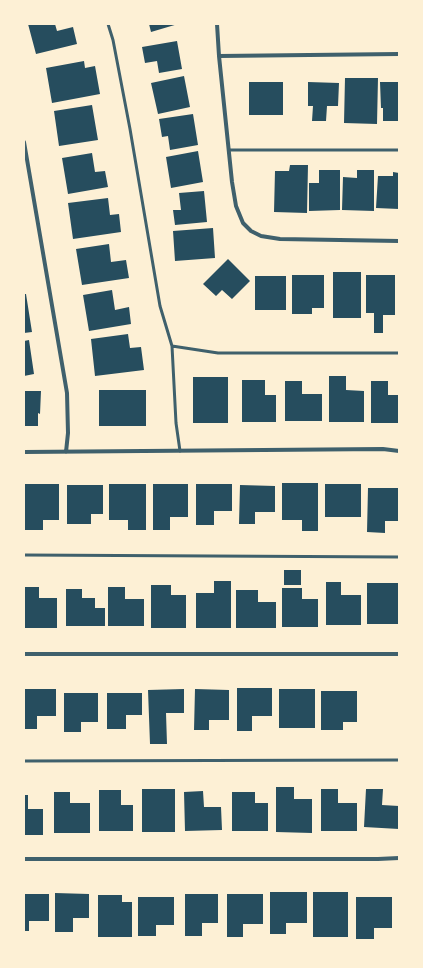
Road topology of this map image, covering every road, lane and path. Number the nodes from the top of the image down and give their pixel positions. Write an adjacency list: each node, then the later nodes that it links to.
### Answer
1 (108, 24): 9 (lane)
2 (217, 24): 4 (street)
3 (399, 54): 4 (street)
4 (219, 56): 6 (street)
5 (24, 142): 14 (street)
6 (229, 150): 7 (lane); 8 (street)
7 (399, 150)
8 (399, 241)
9 (172, 346): 10 (lane); 11 (lane)
10 (399, 353)
11 (180, 451): 12 (street); 14 (street)
12 (399, 451)
13 (24, 452): 14 (street)
14 (66, 452)
15 (24, 555): 16 (lane)
16 (399, 557)
17 (24, 654): 18 (street)
18 (399, 654)
19 (399, 760): 20 (lane)
20 (24, 761)
21 (24, 858): 22 (street)
22 (399, 858)

